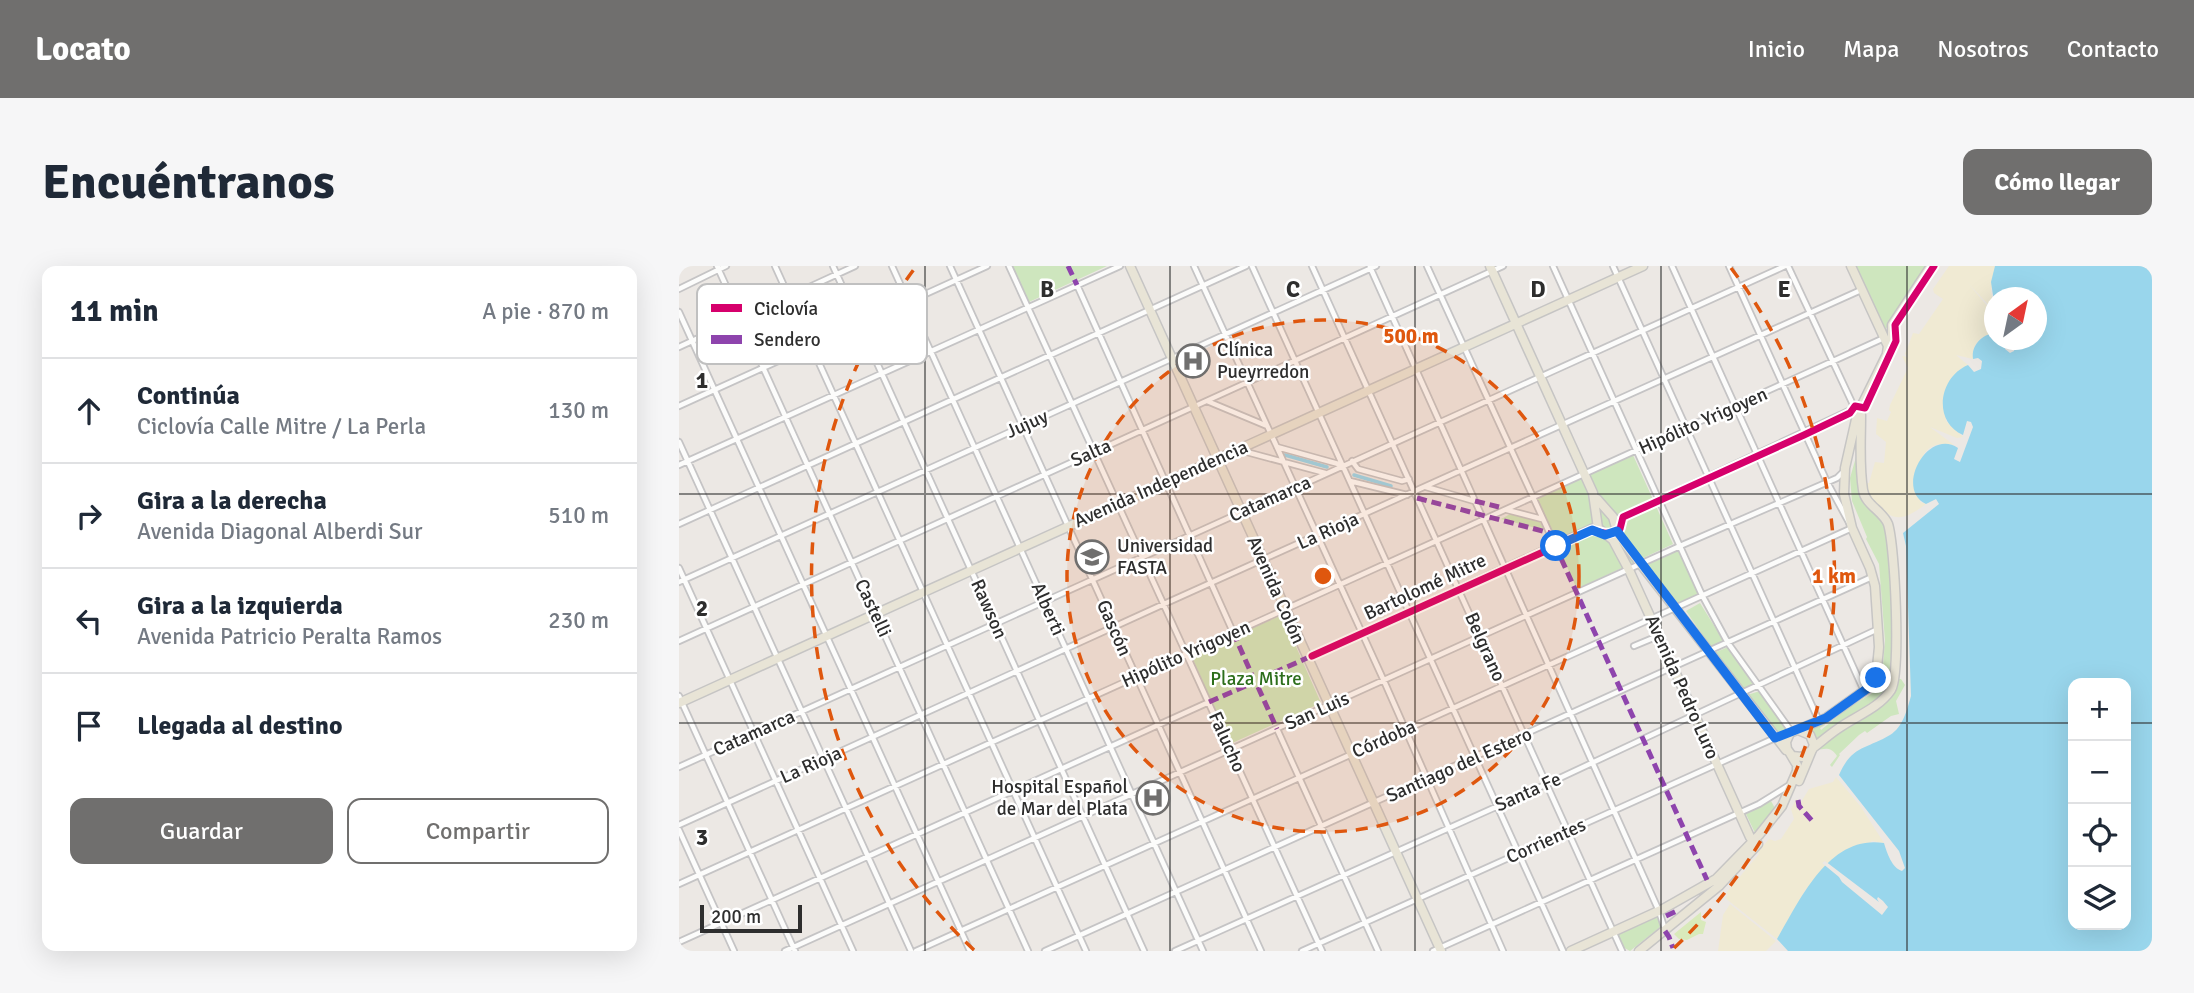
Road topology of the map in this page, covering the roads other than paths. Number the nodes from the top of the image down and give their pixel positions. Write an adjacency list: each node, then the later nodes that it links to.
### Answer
1 (726, 266): 26 (street)
2 (775, 266): 32 (street)
3 (833, 266): 28 (street, Rawson)
4 (855, 266): 28 (street)
5 (892, 266): 35 (street, Alberti)
6 (950, 266): 30 (street, Gascón)
7 (987, 266): 30 (street)
8 (1009, 266): 45 (street, Falucho)
9 (1120, 266): 36 (street)
10 (1130, 266): 47 (main road, Avenida Colón)
11 (1194, 266): 37 (street)
12 (1247, 266): 37 (street)
13 (1252, 266): 49 (street)
14 (1312, 266): 40 (street, Belgrano)
15 (1427, 266): 43 (street)
16 (1503, 266): 27 (street, Salta)
17 (1553, 266): 44 (street)
18 (1613, 266): 29 (street)
19 (1643, 266): 29 (main road, Avenida Independencia)
20 (1672, 266): 46 (street)
21 (1729, 266): 38 (street)
22 (1786, 266): 38 (street, Catamarca); 50 (street)
23 (1851, 266): 41 (main road)
24 (1931, 266): 53 (main road)
25 (1372, 267): 40 (street, Jujuy); 51 (street)
26 (718, 268): 31 (street, Castelli); 39 (street)
27 (1491, 268): 43 (street, Salta); 52 (main road)
28 (837, 274): 33 (street); 34 (street, Rawson)
29 (1618, 277): 44 (main road, Avenida Independencia); 55 (street)
30 (956, 280): 42 (street); 54 (street, Gascón)
31 (725, 284)
32 (783, 284)
33 (815, 284)
34 (842, 284)
35 (900, 284)
36 (1077, 285): 45 (street); 56 (street)
37 (1203, 286): 47 (street); 57 (street)
38 (1739, 287): 46 (street, Catamarca); 58 (street)
39 (679, 289)
40 (1323, 290): 49 (street, Jujuy); 59 (street, Belgrano)
41 (1862, 290): 50 (street, La Rioja); 60 (main road)
42 (927, 293)
43 (1440, 295): 51 (street, Salta); 65 (street)
44 (1569, 300): 52 (main road, Avenida Independencia); 69 (street)
45 (1027, 306): 54 (street); 70 (street, Falucho)
46 (1691, 309): 55 (street, Catamarca); 72 (street)
47 (1150, 310): 56 (street); 73 (main road, Avenida Colón)
48 (679, 312): 62 (street)
49 (1273, 313): 57 (street, Jujuy); 74 (street)
50 (1810, 313): 58 (street, La Rioja); 75 (street)
51 (1392, 316): 59 (street, Salta); 83 (street)
52 (1516, 324): 65 (main road, Avenida Independencia); 85 (main road)
53 (1892, 325): 60 (street); 71 (main road)
54 (978, 329): 66 (street); 86 (street, Gascón)
55 (1643, 330): 69 (street, Catamarca); 87 (street)
56 (1099, 333): 70 (street); 88 (street)
57 (1225, 334): 73 (street, Jujuy); 89 (street)
58 (1761, 335): 72 (street, La Rioja); 90 (street)
59 (1345, 338): 74 (street, Salta); 92 (street, Belgrano)
60 (1884, 338): 71 (main road); 75 (street, Hipólito Yrigoyen)
61 (697, 339): 62 (street)
62 (692, 341): 64 (street); 67 (street)
63 (927, 344): 66 (street, Alberti)
64 (679, 347)
65 (1464, 348): 83 (main road, Avenida Independencia); 95 (street)
66 (930, 351): 68 (street); 94 (street, Alberti)
67 (697, 352)
68 (927, 352)
69 (1593, 353): 85 (street, Catamarca); 97 (street)
70 (1052, 356): 86 (street); 98 (street, Falucho)
71 (1886, 356): 102 (main road)
72 (1713, 357): 87 (street, La Rioja); 100 (street)
73 (1172, 358): 88 (street, Jujuy); 101 (main road, Avenida Colón)
74 (1295, 361): 89 (street, Salta); 103 (street)
75 (1832, 362): 90 (street, Hipólito Yrigoyen); 102 (street)
76 (702, 364): 91 (street)
77 (761, 364): 82 (street, Castelli)
78 (772, 364): 82 (street)
79 (820, 364): 93 (street)
80 (878, 364): 84 (street, Rawson)
81 (902, 364): 84 (street)
82 (763, 368): 91 (street); 104 (street, Castelli)
83 (1416, 369): 92 (main road, Avenida Independencia); 105 (street)
84 (882, 373): 93 (street); 106 (street, Rawson)
85 (1540, 377): 95 (street, Catamarca); 107 (main road)
86 (1001, 378): 94 (street); 108 (street, Gascón)
87 (1665, 379): 97 (street, La Rioja); 109 (street)
88 (1121, 382): 98 (street, Jujuy); 110 (street)
89 (1247, 383): 96 (street, Salta); 111 (street)
90 (1783, 385): 100 (street, Hipólito Yrigoyen); 112 (street)
91 (714, 390): 99 (street); 113 (street)
92 (1369, 391): 103 (main road, Avenida Independencia); 116 (street, Belgrano)
93 (834, 394): 104 (street); 115 (street)
94 (953, 400): 106 (street); 119 (street, Alberti)
95 (1487, 400): 105 (street, Catamarca); 121 (street)
96 (1207, 401): 101 (street, Salta); 111 (street)
97 (1615, 402): 107 (street, La Rioja); 123 (street)
98 (1073, 403): 108 (street, Jujuy); 124 (street, Falucho)
99 (679, 406)
100 (1735, 406): 109 (street, Hipólito Yrigoyen); 125 (street)
101 (1194, 407): 110 (street, Salta); 126 (main road, Avenida Colón)
102 (1856, 411): 112 (street); 118 (main road); 120 (main road)
103 (1319, 413): 111 (main road, Avenida Independencia); 132 (street)
104 (785, 417): 113 (street); 131 (street, Castelli)
105 (1440, 421): 116 (street, Catamarca); 135 (street)
106 (904, 422): 115 (street); 134 (street, Rawson)
107 (1562, 425): 121 (street, La Rioja); 138 (main road)
108 (1023, 426): 119 (street, Jujuy); 137 (street, Gascón)
109 (1687, 428): 123 (street, Hipólito Yrigoyen); 139 (street)
110 (1143, 430): 124 (street, Salta); 142 (street)
111 (1270, 430): 117 (street); 122 (main road, Avenida Independencia)
112 (1805, 432): 125 (street); 143 (street)
113 (737, 439): 127 (street); 146 (street)
114 (679, 442): 127 (street)
115 (856, 443): 131 (street); 147 (street)
116 (1392, 443): 128 (street, Catamarca); 140 (street, Belgrano)
117 (1277, 447): 129 (street); 132 (street)
118 (1849, 447): 120 (main road); 133 (main road)
119 (975, 448): 134 (street, Jujuy); 151 (street, Alberti)
120 (1860, 448): 267 (main road)
121 (1511, 449): 135 (street, La Rioja); 152 (street)
122 (1238, 450): 126 (main road, Avenida Independencia); 129 (street)
123 (1638, 451): 138 (street, Hipólito Yrigoyen); 153 (street)
124 (1095, 452): 137 (street, Salta); 156 (street, Falucho)
125 (1757, 455): 139 (street); 155 (street)
126 (1218, 459): 142 (main road, Avenida Independencia); 159 (main road, Avenida Colón)
127 (688, 461): 130 (street); 157 (street)
128 (1352, 461): 132 (street, Catamarca); 140 (street)
129 (1284, 462): 136 (street); 144 (street)
130 (679, 465)
131 (808, 465): 146 (street); 160 (street, Castelli)
132 (1342, 465): 136 (street, Catamarca); 141 (street)
133 (1845, 468): 143 (street, San Luis); 170 (main road)
134 (926, 470): 147 (street, Jujuy); 162 (street, Rawson)
135 (1462, 471): 145 (street, La Rioja); 154 (street)
136 (1326, 473): 144 (street, Catamarca)
137 (1045, 474): 151 (street, Salta); 168 (street, Gascón)
138 (1585, 474): 149 (main road); 152 (street, Hipólito Yrigoyen)
139 (1709, 476): 153 (street); 167 (street)
140 (1409, 479): 148 (street, Belgrano)
141 (1349, 481): 150 (street); 161 (street)
142 (1166, 482): 156 (main road, Avenida Independencia); 171 (street)
143 (1827, 482): 155 (street, San Luis); 170 (street)
144 (1296, 487): 159 (street, Catamarca); 172 (street)
145 (1426, 487): 148 (street, La Rioja); 154 (street)
146 (759, 488): 157 (street); 173 (street)
147 (878, 492): 160 (street, Jujuy); 174 (street)
148 (1415, 492): 150 (street, La Rioja); 175 (street, Belgrano)
149 (1593, 493): 164 (main road); 169 (main road)
150 (1408, 495): 161 (street, La Rioja)
151 (997, 496): 162 (street, Salta); 179 (street, Alberti)
152 (1533, 498): 158 (street, Hipólito Yrigoyen); 163 (street)
153 (1659, 498): 164 (street); 178 (street)
154 (1475, 501): 165 (street)
155 (1779, 503): 167 (street, San Luis); 180 (street)
156 (1119, 504): 168 (main road, Avenida Independencia); 181 (street, Falucho)
157 (710, 510): 166 (street); 182 (street)
158 (1507, 510): 163 (street); 165 (street, Hipólito Yrigoyen)
159 (1241, 512): 171 (street, Catamarca); 183 (main road, Avenida Colón)
160 (830, 514): 173 (street, Jujuy); 184 (street, Castelli)
161 (1365, 515): 172 (street, La Rioja); 185 (street)
162 (948, 519): 174 (street, Salta); 189 (street, Rawson)
163 (1543, 519): 176 (street)
164 (1614, 519): 169 (main road); 169 (main road); 177 (main road)
165 (1484, 520): 175 (street, Hipólito Yrigoyen); 188 (street)
166 (679, 524)
167 (1730, 524): 178 (street, San Luis); 191 (street)
168 (1068, 526): 179 (main road, Avenida Independencia); 193 (street, Gascón)
169 (1599, 526): 176 (street, Bartolomé Mitre); 177 (main road, Avenida Pedro Luro)
170 (1852, 528): 180 (street, Córdoba); 192 (main road)
171 (1190, 535): 181 (street, Catamarca); 195 (street)
172 (1317, 535): 183 (street, La Rioja); 197 (street)
173 (781, 536): 182 (street, Jujuy); 196 (street)
174 (900, 540): 184 (street, Salta); 199 (street)
175 (1437, 541): 185 (street, Hipólito Yrigoyen); 198 (street, Belgrano)
176 (1555, 545): 188 (street, Bartolomé Mitre)
177 (1621, 545): 186 (main road); 190 (main road, Avenida Pedro Luro)
178 (1680, 546): 186 (street, San Luis); 200 (street)
179 (1020, 548): 189 (main road, Avenida Independencia); 202 (street, Alberti)
180 (1801, 551): 191 (street, Córdoba); 201 (street)
181 (1142, 556): 193 (street, Catamarca); 203 (street, Falucho)
182 (732, 558): 194 (street, Jujuy); 204 (street)
183 (1263, 560): 195 (street, La Rioja); 206 (main road, Avenida Colón)
184 (852, 562): 196 (street, Salta); 208 (street, Castelli)
185 (1387, 564): 197 (street, Hipólito Yrigoyen); 207 (street)
186 (1641, 564): 190 (street, San Luis); 205 (main road)
187 (679, 568): 194 (street)
188 (1505, 568): 198 (street, Bartolomé Mitre); 209 (street)
189 (972, 570): 199 (main road, Avenida Independencia); 212 (street, Rawson)
190 (1629, 570): 209 (street, San Luis); 210 (main road, Avenida Pedro Luro)
191 (1752, 573): 200 (street, Córdoba); 211 (street)
192 (1873, 577): 201 (street, Santiago del Estero); 215 (main road)
193 (1092, 579): 202 (street, Catamarca); 213 (street, Gascón)
194 (682, 581): 214 (street)
195 (1212, 583): 203 (street, La Rioja); 216 (street)
196 (803, 584): 204 (street, Salta); 218 (street)
197 (1340, 584): 206 (street, Hipólito Yrigoyen); 217 (street)
198 (1459, 589): 207 (street, Bartolomé Mitre); 220 (street, Belgrano)
199 (923, 592): 208 (main road, Avenida Independencia); 223 (street)
200 (1702, 595): 205 (street, Córdoba); 222 (street)
201 (1823, 600): 211 (street, Santiago del Estero); 225 (street)
202 (1044, 601): 212 (street, Catamarca); 226 (street, Alberti)
203 (1164, 604): 213 (street, La Rioja); 228 (street, Falucho)
204 (754, 607): 214 (street, Salta); 230 (street)
205 (1675, 608): 210 (street, Córdoba); 227 (main road)
206 (1285, 609): 216 (street, Hipólito Yrigoyen); 229 (main road, Avenida Colón)
207 (1409, 612): 217 (street, Bartolomé Mitre); 231 (street)
208 (875, 614): 218 (main road, Avenida Independencia); 233 (street, Castelli)
209 (1527, 616): 220 (street, San Luis); 232 (street)
210 (1651, 619): 219 (main road, Avenida Pedro Luro); 232 (street, Córdoba)
211 (1775, 622): 222 (street, Santiago del Estero); 235 (street)
212 (995, 623): 223 (street, Catamarca); 236 (street, Rawson)
213 (1114, 627): 226 (street, La Rioja); 237 (street, Gascón)
214 (706, 628): 221 (street, Salta); 238 (street)
215 (1879, 629): 225 (street, Santa Fe); 243 (main road)
216 (1233, 632): 228 (street, Hipólito Yrigoyen)
217 (1362, 633): 229 (street, Bartolomé Mitre); 239 (street)
218 (827, 636): 230 (main road, Avenida Independencia); 242 (street)
219 (1658, 636): 224 (street); 234 (main road, Avenida Pedro Luro)
220 (1481, 637): 231 (street, San Luis); 241 (street, Belgrano)
221 (679, 641)
222 (1728, 643): 227 (street, Santiago del Estero); 240 (street)
223 (947, 645): 233 (street, Catamarca); 244 (street)
224 (1634, 646)
225 (1843, 646): 235 (street, Santa Fe); 243 (street)
226 (1066, 649): 236 (street, La Rioja); 246 (street, Alberti)
227 (1709, 652): 234 (street, Santiago del Estero); 245 (main road)
228 (1186, 653): 237 (street, Hipólito Yrigoyen); 248 (street, Falucho)
229 (1307, 658): 249 (main road, Avenida Colón)
230 (778, 659): 238 (main road, Avenida Independencia); 251 (street)
231 (1431, 660): 239 (street, San Luis); 250 (street)
232 (1549, 665): 241 (street, Córdoba); 252 (street)
233 (899, 667): 242 (street, Catamarca); 253 (street, Castelli)
234 (1673, 668): 252 (street, Santiago del Estero); 254 (main road, Avenida Pedro Luro)
235 (1796, 668): 240 (street, Santa Fe); 256 (street)
236 (1017, 671): 244 (street, La Rioja); 255 (street, Rawson)
237 (1136, 676): 246 (street, Hipólito Yrigoyen); 257 (street, Gascón)
238 (730, 680): 247 (main road, Avenida Independencia); 261 (street)
239 (1384, 681): 249 (street, San Luis); 259 (street)
240 (1760, 685): 245 (street, Santa Fe); 260 (street)
241 (1503, 686): 250 (street, Córdoba); 262 (street, Belgrano)
242 (851, 689): 251 (street, Catamarca); 263 (street)
243 (1864, 692): 256 (main road, Corrientes)
244 (969, 693): 253 (street, La Rioja); 265 (street)
245 (1742, 694): 254 (street, Santa Fe); 264 (main road)
246 (1088, 697): 255 (street, Hipólito Yrigoyen); 266 (street, Alberti)
247 (680, 700): 271 (street)
248 (1209, 702): 257 (street); 268 (street, Falucho)
249 (1329, 706): 258 (street, San Luis); 270 (main road, Avenida Colón)
250 (1453, 709): 259 (street, Córdoba); 272 (street)
251 (802, 711): 261 (street, Catamarca); 273 (street)
252 (1571, 714): 262 (street, Santiago del Estero); 275 (street)
253 (921, 715): 263 (street, La Rioja); 274 (street, Castelli)
254 (1695, 716): 275 (street, Santa Fe); 276 (main road, Avenida Pedro Luro)
255 (1039, 720): 265 (street, Hipólito Yrigoyen); 278 (street, Rawson)
256 (1819, 722): 260 (main road, Corrientes)
257 (1158, 724): 266 (street); 279 (street, Gascón)
258 (1277, 729): 268 (street, San Luis); 280 (street)
259 (1405, 730): 270 (street, Córdoba); 281 (street)
260 (1793, 732): 264 (main road, Corrientes); 267 (main road); 269 (main road)
261 (754, 733): 271 (street, Catamarca); 282 (street)
262 (1525, 735): 272 (street, Santiago del Estero); 284 (street, Belgrano)
263 (871, 738): 273 (street, La Rioja); 285 (street)
264 (1775, 738): 269 (main road); 276 (street, Corrientes)
265 (991, 741): 274 (street, Hipólito Yrigoyen); 286 (street)
266 (1110, 746): 278 (street); 287 (street, Alberti)
267 (1813, 749): 269 (main road); 308 (main road)
268 (1230, 750): 279 (street, San Luis); 289 (street, Falucho)
269 (1789, 753): 283 (main road)
270 (1351, 754): 280 (street, Córdoba); 291 (main road, Avenida Colón)
271 (706, 755): 277 (street, Catamarca); 290 (street)
272 (1475, 758): 281 (street, Santiago del Estero); 292 (street)
273 (824, 759): 282 (street, La Rioja); 293 (street)
274 (943, 763): 285 (street, Hipólito Yrigoyen); 296 (street, Castelli)
275 (1593, 763): 284 (street, Santa Fe); 294 (street)
276 (1717, 764): 294 (street, Corrientes); 297 (main road, Avenida Pedro Luro)
277 (679, 767)
278 (1062, 768): 286 (street); 298 (street, Rawson)
279 (1180, 773): 287 (street, San Luis); 299 (street, Gascón)
280 (1299, 778): 289 (street, Córdoba); 301 (street)
281 (1427, 779): 291 (street, Santiago del Estero); 302 (street)
282 (776, 781): 290 (street, La Rioja); 303 (street)
283 (1794, 781): 288 (street); 295 (main road)
284 (1547, 784): 292 (street, Santa Fe); 304 (street, Belgrano)
285 (895, 785): 293 (street, Hipólito Yrigoyen); 305 (street)
286 (1013, 790): 296 (street); 306 (street)
287 (1132, 794): 298 (street, San Luis); 307 (street, Alberti)
288 (1773, 797): 295 (street); 297 (street)
289 (1252, 799): 299 (street, Córdoba); 309 (street, Falucho)
290 (727, 803): 300 (street, La Rioja); 310 (street)
291 (1373, 803): 301 (street, Santiago del Estero); 311 (main road, Avenida Colón)
292 (1497, 805): 302 (street, Santa Fe); 312 (street)
293 (846, 808): 303 (street, Hipólito Yrigoyen); 313 (street)
294 (1614, 810): 304 (street, Corrientes); 315 (street)
295 (1779, 810): 308 (main road)
296 (965, 812): 305 (street); 314 (street, Castelli)
297 (1739, 813): 308 (main road, Avenida Pedro Luro); 315 (street)
298 (1083, 816): 306 (street, San Luis); 316 (street, Rawson)
299 (1202, 821): 307 (street, Córdoba); 317 (street, Gascón)
300 (679, 827): 318 (street)
301 (1321, 827): 309 (street, Santiago del Estero); 319 (street)
302 (1448, 827): 311 (street, Santa Fe); 320 (street)
303 (798, 830): 310 (street, Hipólito Yrigoyen); 321 (street)
304 (1568, 831): 312 (street, Corrientes); 322 (street, Belgrano)
305 (917, 834): 313 (street); 323 (street)
306 (1035, 838): 314 (street, San Luis); 325 (street)
307 (1154, 843): 316 (street, Córdoba); 326 (street, Alberti)
308 (1755, 844): 333 (main road); 341 (main road)
309 (1275, 848): 317 (street, Santiago del Estero); 327 (street, Falucho)
310 (750, 851): 318 (street, Hipólito Yrigoyen); 329 (street)
311 (1395, 851): 319 (street, Santa Fe); 328 (main road, Avenida Colón)
312 (1518, 853): 320 (street, Corrientes); 330 (street)
313 (868, 856): 321 (street); 331 (street)
314 (987, 860): 323 (street, San Luis); 332 (street, Castelli)
315 (1637, 860): 322 (street); 333 (street)
316 (1105, 865): 325 (street, Córdoba); 334 (street, Rawson)
317 (1225, 870): 326 (street, Santiago del Estero); 335 (street, Gascón)
318 (699, 874): 324 (street, Hipólito Yrigoyen); 337 (street)
319 (1343, 875): 327 (street, Santa Fe); 336 (street)
320 (1469, 875): 328 (street, Corrientes); 339 (street)
321 (820, 878): 329 (street); 338 (street)
322 (1590, 880): 330 (street); 342 (street, Belgrano)
323 (938, 881): 331 (street, San Luis); 340 (street)
324 (679, 884)
325 (1057, 887): 332 (street, Córdoba); 343 (street)
326 (1177, 892): 334 (street, Santiago del Estero); 344 (street, Alberti)
327 (1297, 896): 335 (street, Santa Fe); 346 (street, Falucho)
328 (1417, 899): 336 (street, Corrientes); 348 (main road, Avenida Colón)
329 (772, 900): 337 (street); 347 (street)
330 (1541, 902): 339 (street); 366 (street)
331 (889, 903): 338 (street, San Luis); 352 (street)
332 (1009, 909): 340 (street, Córdoba); 355 (street, Castelli)
333 (1659, 911): 341 (street); 342 (main road)
334 (1127, 914): 343 (street, Santiago del Estero); 358 (street, Rawson)
335 (1247, 919): 344 (street, Santa Fe); 361 (street, Gascón)
336 (1365, 922): 346 (street, Corrientes); 364 (street)
337 (721, 923): 345 (street); 349 (street)
338 (841, 925): 347 (street, San Luis); 351 (street)
339 (1491, 925): 348 (street); 365 (street)
340 (961, 931): 353 (street, Córdoba); 354 (street)
341 (1665, 931): 369 (main road)
342 (1612, 932): 367 (main road); 368 (street, Belgrano)
343 (1079, 936): 356 (street, Santiago del Estero); 357 (street)
344 (1199, 940): 359 (street, Santa Fe); 360 (street, Alberti)
345 (679, 942)
346 (1318, 944): 362 (street, Corrientes); 363 (street, Falucho)
347 (794, 949): 350 (street, San Luis)
348 (1438, 950)
349 (734, 951)
350 (785, 951)
351 (853, 951)
352 (911, 951)
353 (916, 951)
354 (970, 951)
355 (1028, 951)
356 (1045, 951)
357 (1086, 951)
358 (1145, 951)
359 (1175, 951)
360 (1203, 951)
361 (1261, 951)
362 (1302, 951)
363 (1322, 951)
364 (1378, 951)
365 (1503, 951)
366 (1563, 951)
367 (1571, 951)
368 (1622, 951)
369 (1639, 951)

